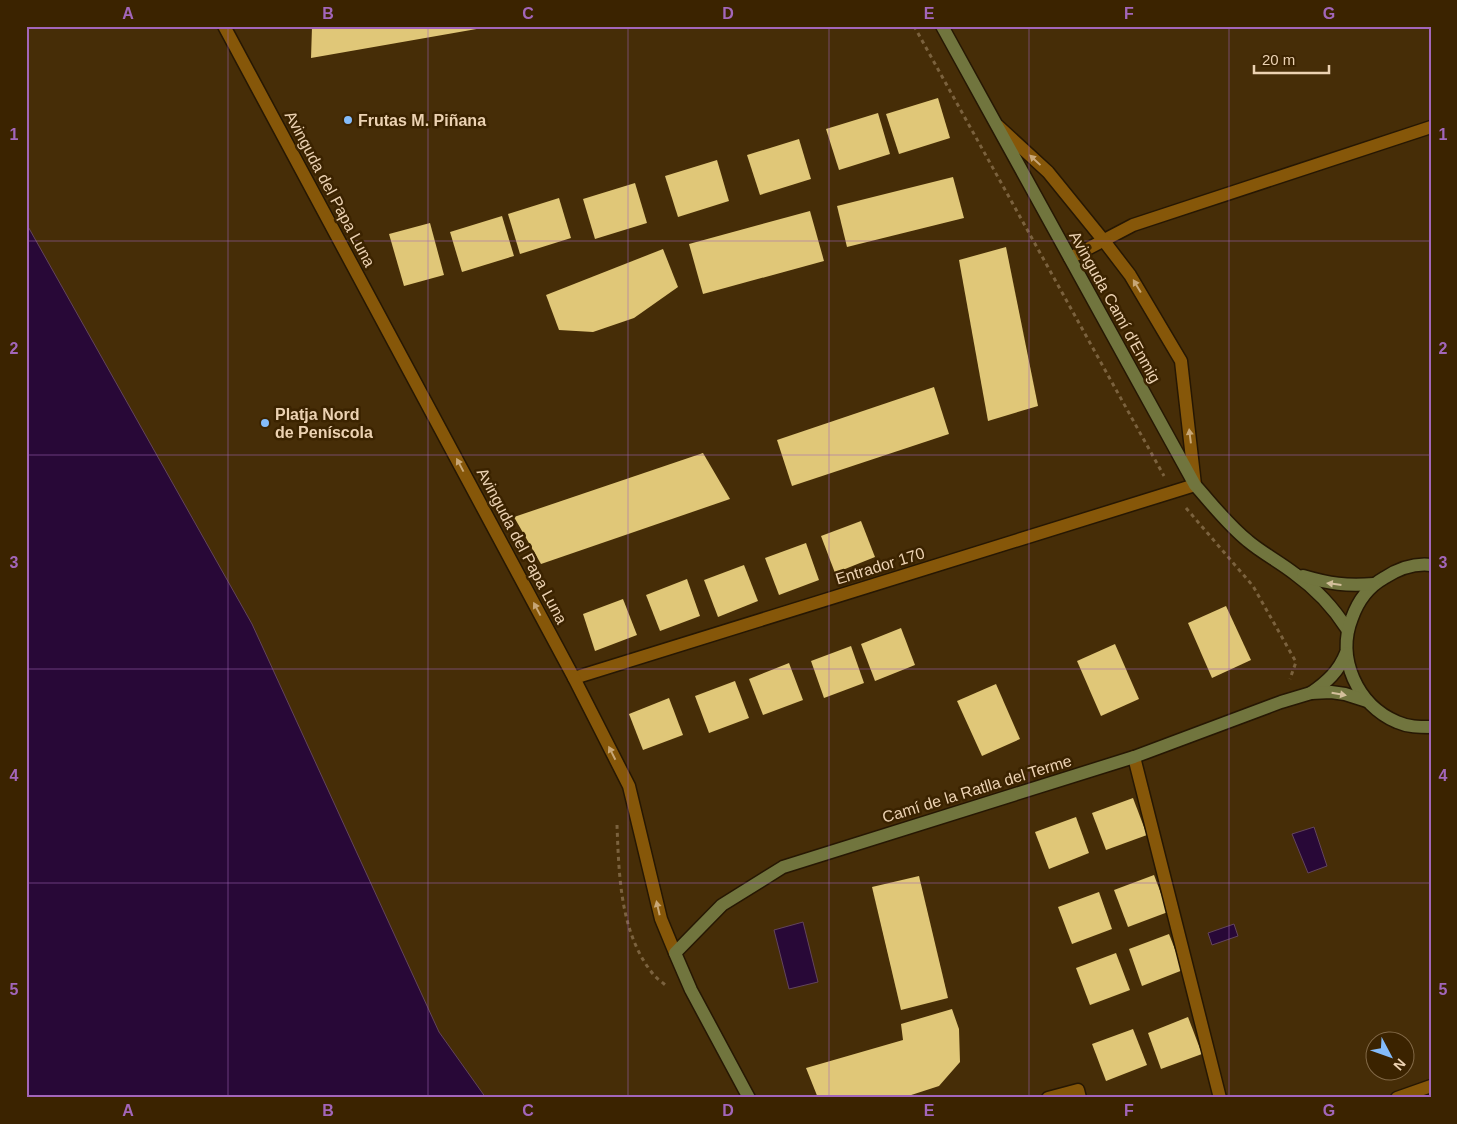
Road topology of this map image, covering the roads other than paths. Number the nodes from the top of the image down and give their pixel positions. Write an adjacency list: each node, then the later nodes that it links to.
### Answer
1 (224, 26): 13 (street, Avinguda del Papa Luna, one-way to 1)
2 (942, 26): 3 (street, Avinguda Camí d'Enmig)
3 (996, 124): 5 (street, one-way to 3); 6 (street, Avinguda Camí d'Enmig)
4 (1431, 127): 5 (street)
5 (1104, 240): 6 (street); 7 (street, one-way to 5)
6 (1070, 258): 7 (street, Avinguda Camí d'Enmig)
7 (1196, 485): 9 (street, Avinguda Camí d'Enmig); 13 (street, Entrador 170)
8 (1431, 565): 10 (street)
9 (1296, 574): 10 (street, Avinguda Camí d'Enmig, one-way to 9); 11 (street, Avinguda Camí d'Enmig)
10 (1374, 584): 11 (street)
11 (1347, 629): 12 (street)
12 (1346, 653): 14 (street, Camí de la Ratlla del Terme); 15 (street)
13 (574, 678): 18 (street, Avinguda del Papa Luna, one-way to 13)
14 (1311, 693): 15 (street, Camí de la Ratlla del Terme, one-way to 15); 17 (street, Camí de la Ratlla del Terme)
15 (1367, 701): 16 (street)
16 (1431, 727)
17 (1134, 757): 18 (street, Camí de la Ratlla del Terme); 23 (street)
18 (675, 953): 20 (street, Avinguda del Papa Luna)
19 (1431, 1086): 24 (street)
20 (749, 1098)
21 (1048, 1098): 22 (street)
22 (1080, 1098)
23 (1220, 1098)
24 (1397, 1098)

